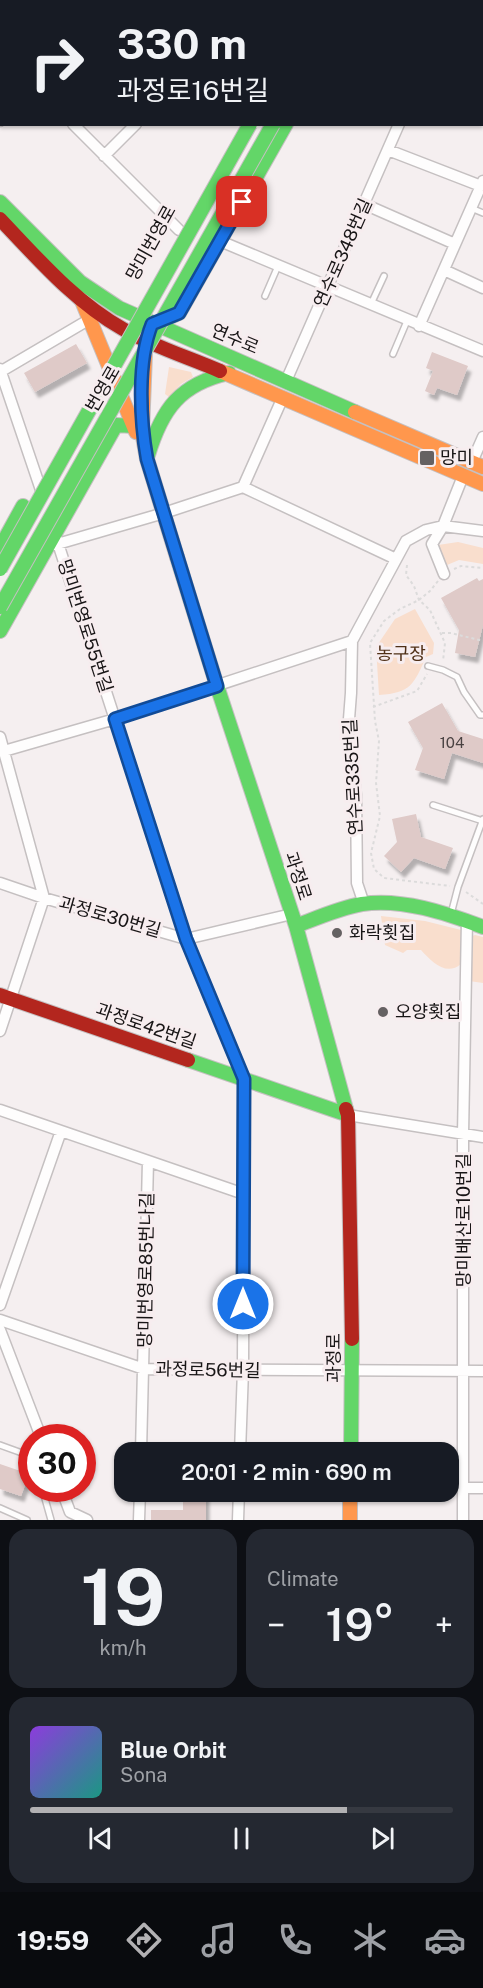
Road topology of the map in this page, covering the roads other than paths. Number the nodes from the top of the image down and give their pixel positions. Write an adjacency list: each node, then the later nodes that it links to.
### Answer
1 (75, 126): 9 (street)
2 (134, 126): 9 (street)
3 (237, 126): 16 (main road, 망미번영로)
4 (249, 126): 54 (main road, 번영로, bridge)
5 (272, 126): 56 (main road, 번영로, bridge)
6 (285, 126): 17 (main road)
7 (398, 126): 8 (street, 연수로348번길)
8 (388, 150): 10 (street); 12 (street, 연수로348번길)
9 (104, 156): 16 (street)
10 (482, 183): 13 (street)
11 (0, 202): 29 (main road, 연수로)
12 (364, 204): 18 (street); 22 (street, 연수로348번길)
13 (471, 208): 14 (lane); 18 (street)
14 (483, 213)
15 (0, 219): 25 (main road, 연수로)
16 (179, 230): 29 (main road, 망미번영로); 29 (main road, 과정로)
17 (220, 241): 19 (street); 29 (main road)
18 (455, 244): 20 (street)
19 (278, 266): 22 (street); 24 (lane)
20 (444, 270): 23 (street); 30 (street)
21 (384, 276): 26 (lane)
22 (327, 287): 26 (street); 37 (street, 연수로348번길)
23 (483, 288)
24 (265, 296)
25 (82, 300): 27 (main road); 31 (main road, 연수로)
26 (370, 305): 28 (street)
27 (90, 319): 34 (main road); 35 (street)
28 (407, 321): 30 (street); 33 (lane)
29 (152, 324): 31 (main road, 과정로); 37 (main road, 연수로)
30 (419, 326): 32 (street)
31 (146, 341): 36 (main road, 연수로); 41 (main road, 과정로)
32 (483, 351)
33 (393, 354)
34 (106, 359): 39 (main road); 44 (main road)
35 (1, 370): 44 (street, 망미번영로55번길)
36 (229, 373): 38 (main road, 연수로); 41 (main road)
37 (286, 381): 42 (main road, 연수로)
38 (283, 397): 43 (main road, 연수로); 46 (street)
39 (133, 426): 41 (main road); 51 (main road)
40 (483, 437): 42 (street)
41 (147, 459): 47 (main road, 과정로)
42 (478, 465)
43 (463, 476): 45 (main road, 연수로); 48 (street)
44 (38, 480): 50 (main road); 51 (street, 망미번영로55번길)
45 (483, 484)
46 (243, 487): 47 (street); 53 (street)
47 (164, 513): 51 (street); 60 (main road, 과정로)
48 (443, 526): 49 (street); 53 (street, 연수로335번길); 55 (street)
49 (483, 531)
50 (7, 535): 51 (street); 52 (main road)
51 (54, 541): 57 (main road); 62 (street, 망미번영로55번길)
52 (0, 548)
53 (396, 559): 58 (street, 연수로335번길)
54 (0, 569)
55 (444, 574)
56 (0, 608)
57 (0, 631)
58 (352, 641): 60 (street); 69 (street, 연수로335번길)
59 (428, 666): 61 (lane)
60 (217, 686): 62 (street); 71 (main road, 과정로)
61 (483, 715)
62 (115, 719): 64 (street); 74 (street, 망미번영로55번길)
63 (0, 737): 64 (street)
64 (2, 751): 68 (street)
65 (433, 805): 66 (lane)
66 (483, 821): 70 (lane)
67 (0, 883): 68 (street, 과정로30번길)
68 (44, 898): 74 (street, 과정로30번길); 75 (street)
69 (364, 904): 70 (main road); 71 (main road)
70 (451, 915): 72 (main road)
71 (294, 920): 74 (street, 과정로30번길); 79 (main road, 과정로)
72 (466, 920): 73 (main road); 81 (street, 망미배산로10번길)
73 (483, 927)
74 (186, 939): 77 (street, 망미번영로55번길)
75 (6, 997): 76 (street); 77 (main road, 과정로42번길)
76 (0, 1031)
77 (244, 1079): 79 (main road, 과정로42번길); 84 (street, 망미번영로55번길)
78 (0, 1110): 80 (street)
79 (348, 1115): 81 (street); 90 (main road, 과정로)
80 (61, 1131): 83 (street); 85 (street)
81 (464, 1134): 82 (street); 91 (street, 망미배산로10번길)
82 (483, 1137)
83 (148, 1161): 84 (street); 88 (street, 망미번영로85번나길)
84 (244, 1194): 89 (street, 망미번영로55번길)
85 (0, 1305)
86 (0, 1320): 88 (street, 과정로56번길)
87 (0, 1330): 93 (street)
88 (144, 1369): 89 (street, 과정로56번길); 94 (street, 망미번영로85번나길)
89 (243, 1370): 90 (street, 과정로56번길); 95 (street, 망미번영로55번길)
90 (352, 1371): 91 (street, 과정로56번길); 96 (main road, 과정로)
91 (464, 1371): 92 (street, 과정로56번길); 99 (street, 망미배산로10번길)
92 (483, 1371)
93 (36, 1424)
94 (141, 1442)
95 (240, 1442)
96 (351, 1442)
97 (0, 1445): 98 (lane)
98 (18, 1452)
99 (464, 1488): 100 (street); 113 (street, 망미배산로10번길)
100 (483, 1488)
101 (46, 1502): 108 (lane)
102 (66, 1502): 109 (street)
103 (140, 1502): 110 (street)
104 (239, 1502): 111 (street)
105 (350, 1502): 112 (main road)
106 (0, 1508): 107 (lane)
107 (27, 1520)
108 (51, 1520)
109 (87, 1520)
110 (139, 1520)
111 (238, 1520)
112 (350, 1520)
113 (463, 1520)

